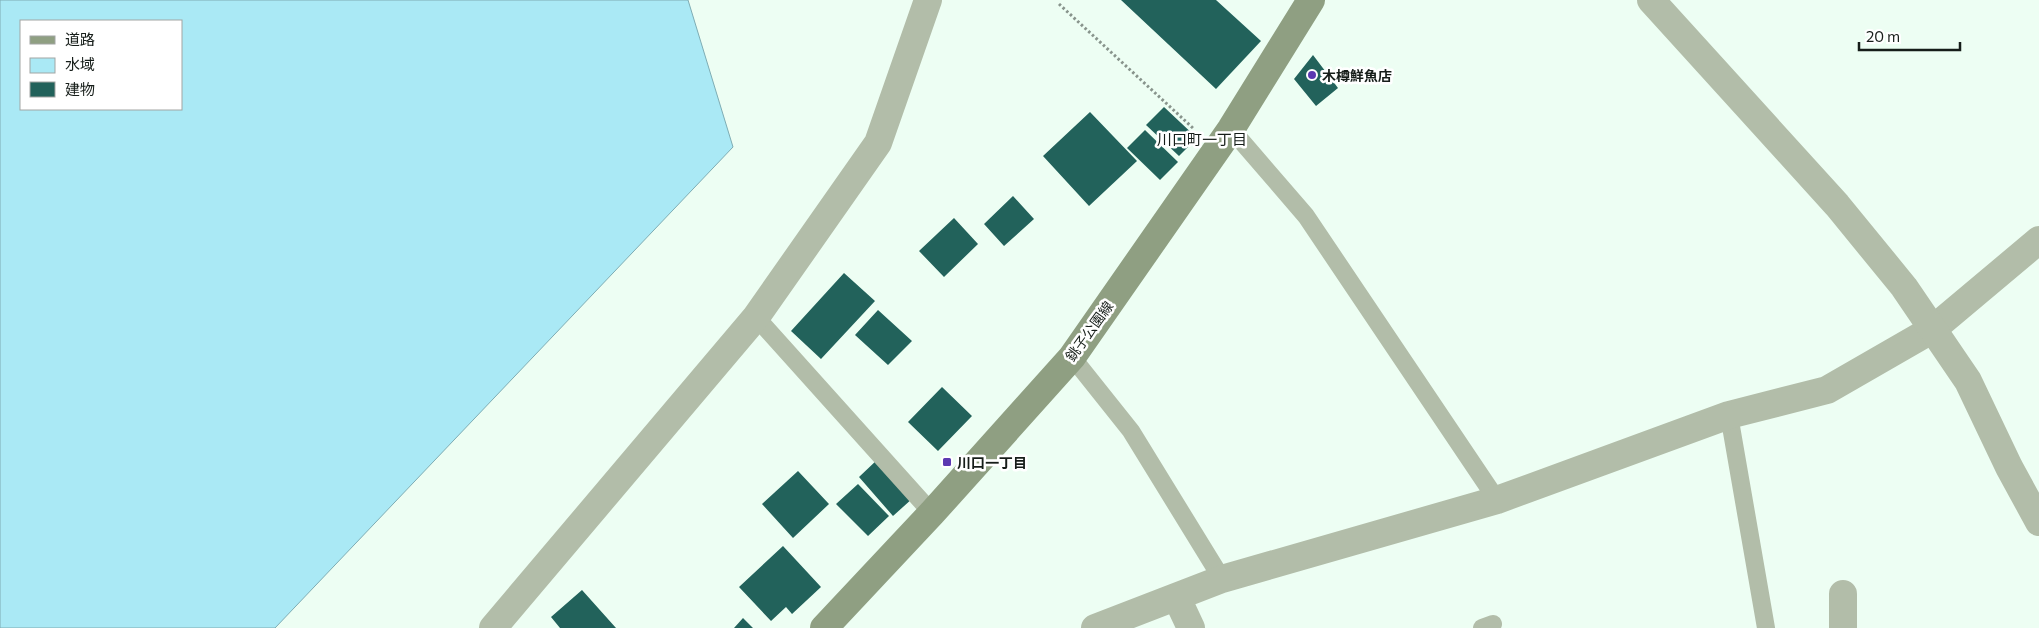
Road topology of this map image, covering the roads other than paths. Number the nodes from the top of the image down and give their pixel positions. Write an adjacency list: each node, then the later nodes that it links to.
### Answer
1 (928, 0): 6 (street)
2 (1311, 0): 4 (main road, 銚子公園線)
3 (1651, 0): 7 (street)
4 (1223, 139): 8 (main road, 銚子公園線); 10 (lane)
5 (2039, 240): 7 (street)
6 (756, 317): 11 (lane); 16 (street)
7 (1933, 329): 9 (street); 12 (street)
8 (1072, 357): 11 (main road, 銚子公園線); 13 (lane)
9 (1729, 415): 10 (street); 20 (lane)
10 (1497, 500): 13 (street)
11 (932, 514): 17 (main road, 銚子公園線)
12 (2039, 522)
13 (1222, 579): 15 (street)
14 (1843, 594): 21 (street)
15 (1177, 598): 18 (street); 19 (street)
16 (492, 628)
17 (824, 628)
18 (1095, 628)
19 (1191, 628)
20 (1766, 628)
21 (1843, 628)

